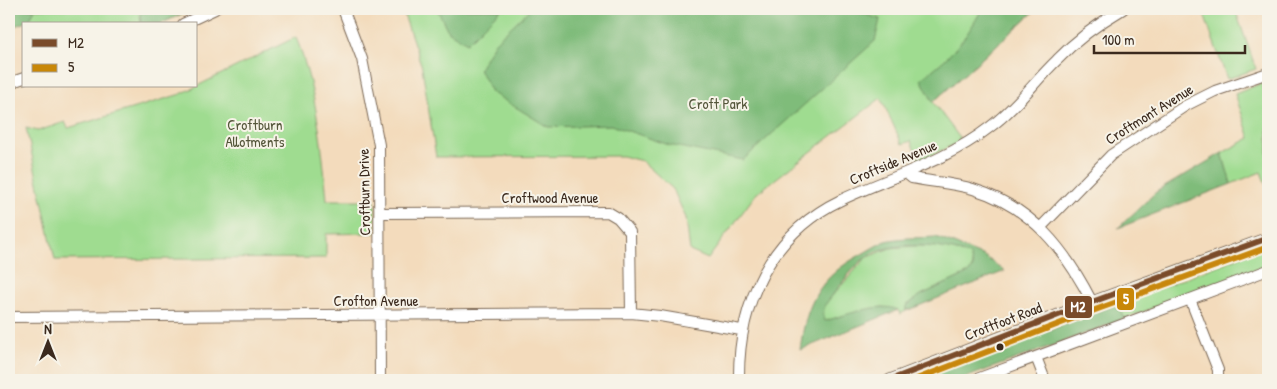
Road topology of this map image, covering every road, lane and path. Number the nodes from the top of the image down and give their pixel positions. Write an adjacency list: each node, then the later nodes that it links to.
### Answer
1 (215, 9): 4 (street)
2 (343, 9): 9 (street, Croftburn Drive)
3 (1122, 9): 8 (street, Croftside Avenue)
4 (187, 22)
5 (1268, 73): 10 (street, Croftmont Avenue)
6 (22, 79): 7 (street)
7 (9, 82)
8 (907, 174): 10 (street); 18 (street, Croftside Avenue)
9 (380, 213): 15 (street, Croftwood Avenue); 16 (street, Croftburn Drive)
10 (1040, 228): 14 (street)
11 (1268, 238): 14 (street, Croftfoot Road)
12 (1268, 270): 13 (street)
13 (1190, 299): 19 (street); 25 (street)
14 (1092, 302): 22 (street, Croftfoot Road)
15 (631, 313): 16 (street, Crofton Avenue); 18 (street, Crofton Avenue)
16 (380, 315): 17 (street, Crofton Avenue); 20 (street, Croftburn Drive)
17 (9, 317)
18 (741, 330): 21 (street, Croftside Avenue)
19 (1036, 357): 23 (street); 24 (street)
20 (380, 380)
21 (739, 380)
22 (890, 380)
23 (974, 380)
24 (1046, 380)
25 (1218, 380)

